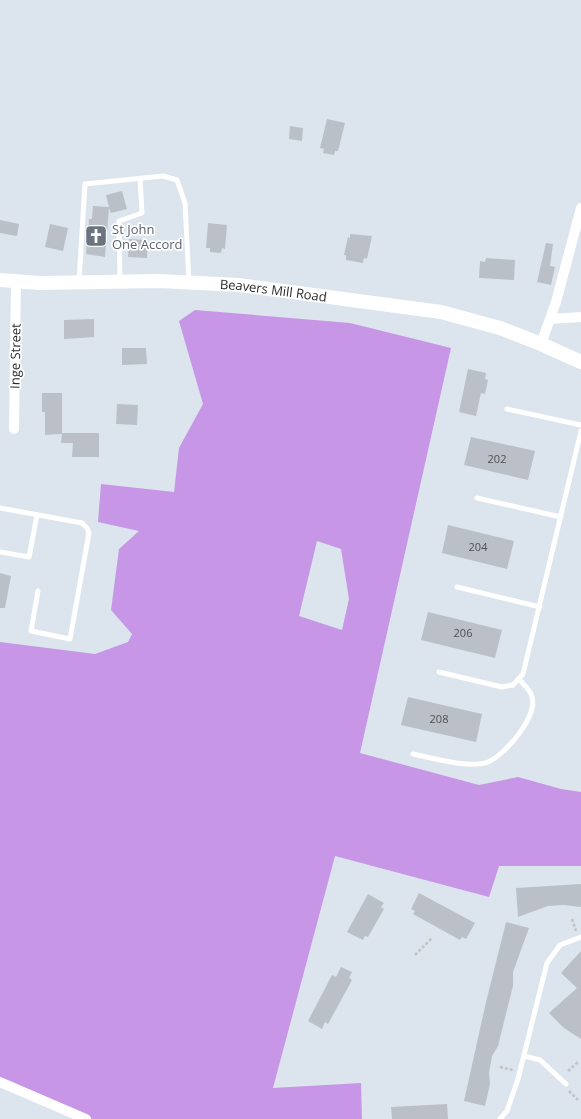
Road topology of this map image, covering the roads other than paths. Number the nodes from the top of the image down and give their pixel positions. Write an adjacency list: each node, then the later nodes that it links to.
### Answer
1 (140, 179): 5 (lane); 6 (lane); 7 (lane)
2 (581, 208): 9 (street)
3 (0, 280): 4 (street, Beavers Mill Road)
4 (16, 282): 5 (street, Beavers Mill Road); 14 (street, Inge Street)
5 (79, 282): 6 (street, Beavers Mill Road)
6 (120, 282): 7 (street, Beavers Mill Road)
7 (189, 282): 10 (street, Beavers Mill Road)
8 (581, 317): 9 (street)
9 (551, 319): 10 (street)
10 (541, 344): 11 (street, Beavers Mill Road)
11 (581, 362)
12 (507, 409): 13 (lane)
13 (581, 425)
14 (14, 429)
15 (581, 431): 19 (lane)
16 (476, 498): 19 (lane)
17 (0, 508): 18 (lane)
18 (37, 515): 20 (lane); 22 (lane)
19 (561, 517): 23 (lane)
20 (0, 552)
21 (457, 588): 23 (lane)
22 (38, 591)
23 (540, 607): 25 (lane)
24 (439, 672): 25 (lane)
25 (520, 680): 26 (lane)
26 (413, 754)
27 (581, 937): 28 (lane)
28 (524, 1056): 30 (lane); 32 (lane)
29 (0, 1082): 31 (street)
30 (566, 1084)
31 (86, 1119)
32 (500, 1119)

